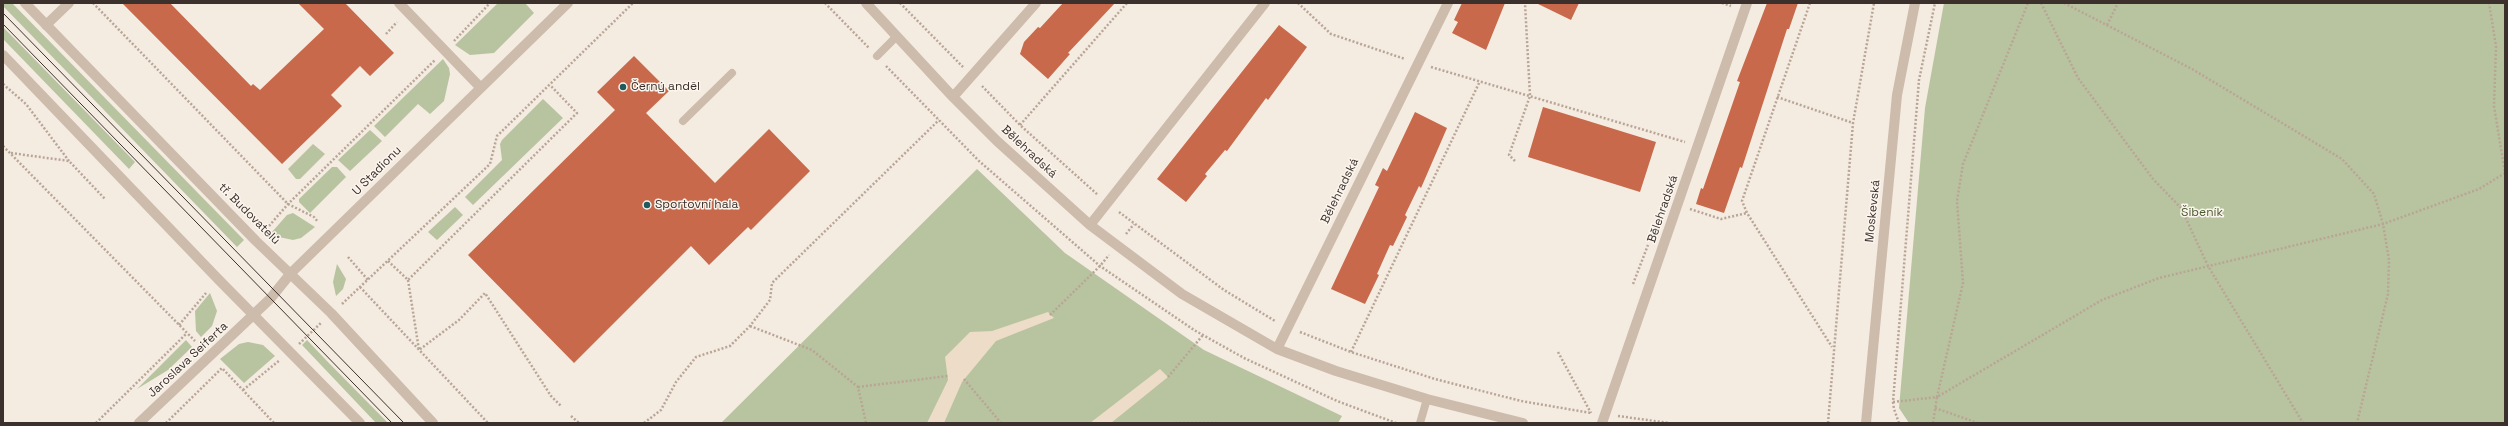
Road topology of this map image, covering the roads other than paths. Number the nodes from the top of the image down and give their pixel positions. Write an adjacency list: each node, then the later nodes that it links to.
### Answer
1 (24, 3): 11 (street, tř. Budovatelů)
2 (69, 3): 11 (street)
3 (399, 3): 16 (street)
4 (568, 3): 16 (street, U Stadionu)
5 (866, 3): 12 (street, Bělehradská)
6 (1036, 3): 17 (street)
7 (1265, 3): 19 (street)
8 (1448, 3): 22 (street, Bělehradská)
9 (1747, 3): 24 (street, Bělehradská)
10 (1915, 3): 30 (street, Moskevská)
11 (46, 25): 20 (street, tř. Budovatelů)
12 (897, 36): 14 (lane); 17 (street, Bělehradská)
13 (3, 55): 21 (street)
14 (876, 56)
15 (732, 73): 18 (lane)
16 (480, 87): 20 (street, U Stadionu)
17 (953, 97): 19 (street, Bělehradská)
18 (683, 121)
19 (1090, 225): 22 (street, Bělehradská)
20 (291, 273): 21 (street, U Stadionu); 27 (street, tř. Budovatelů)
21 (254, 315): 25 (street, Jaroslava Seiferta); 26 (street)
22 (1277, 349): 23 (street, Bělehradská)
23 (1427, 399): 28 (lane); 29 (street, Bělehradská)
24 (1603, 419)
25 (139, 423)
26 (360, 423)
27 (433, 423)
28 (1420, 423)
29 (1523, 423)
30 (1866, 423)

